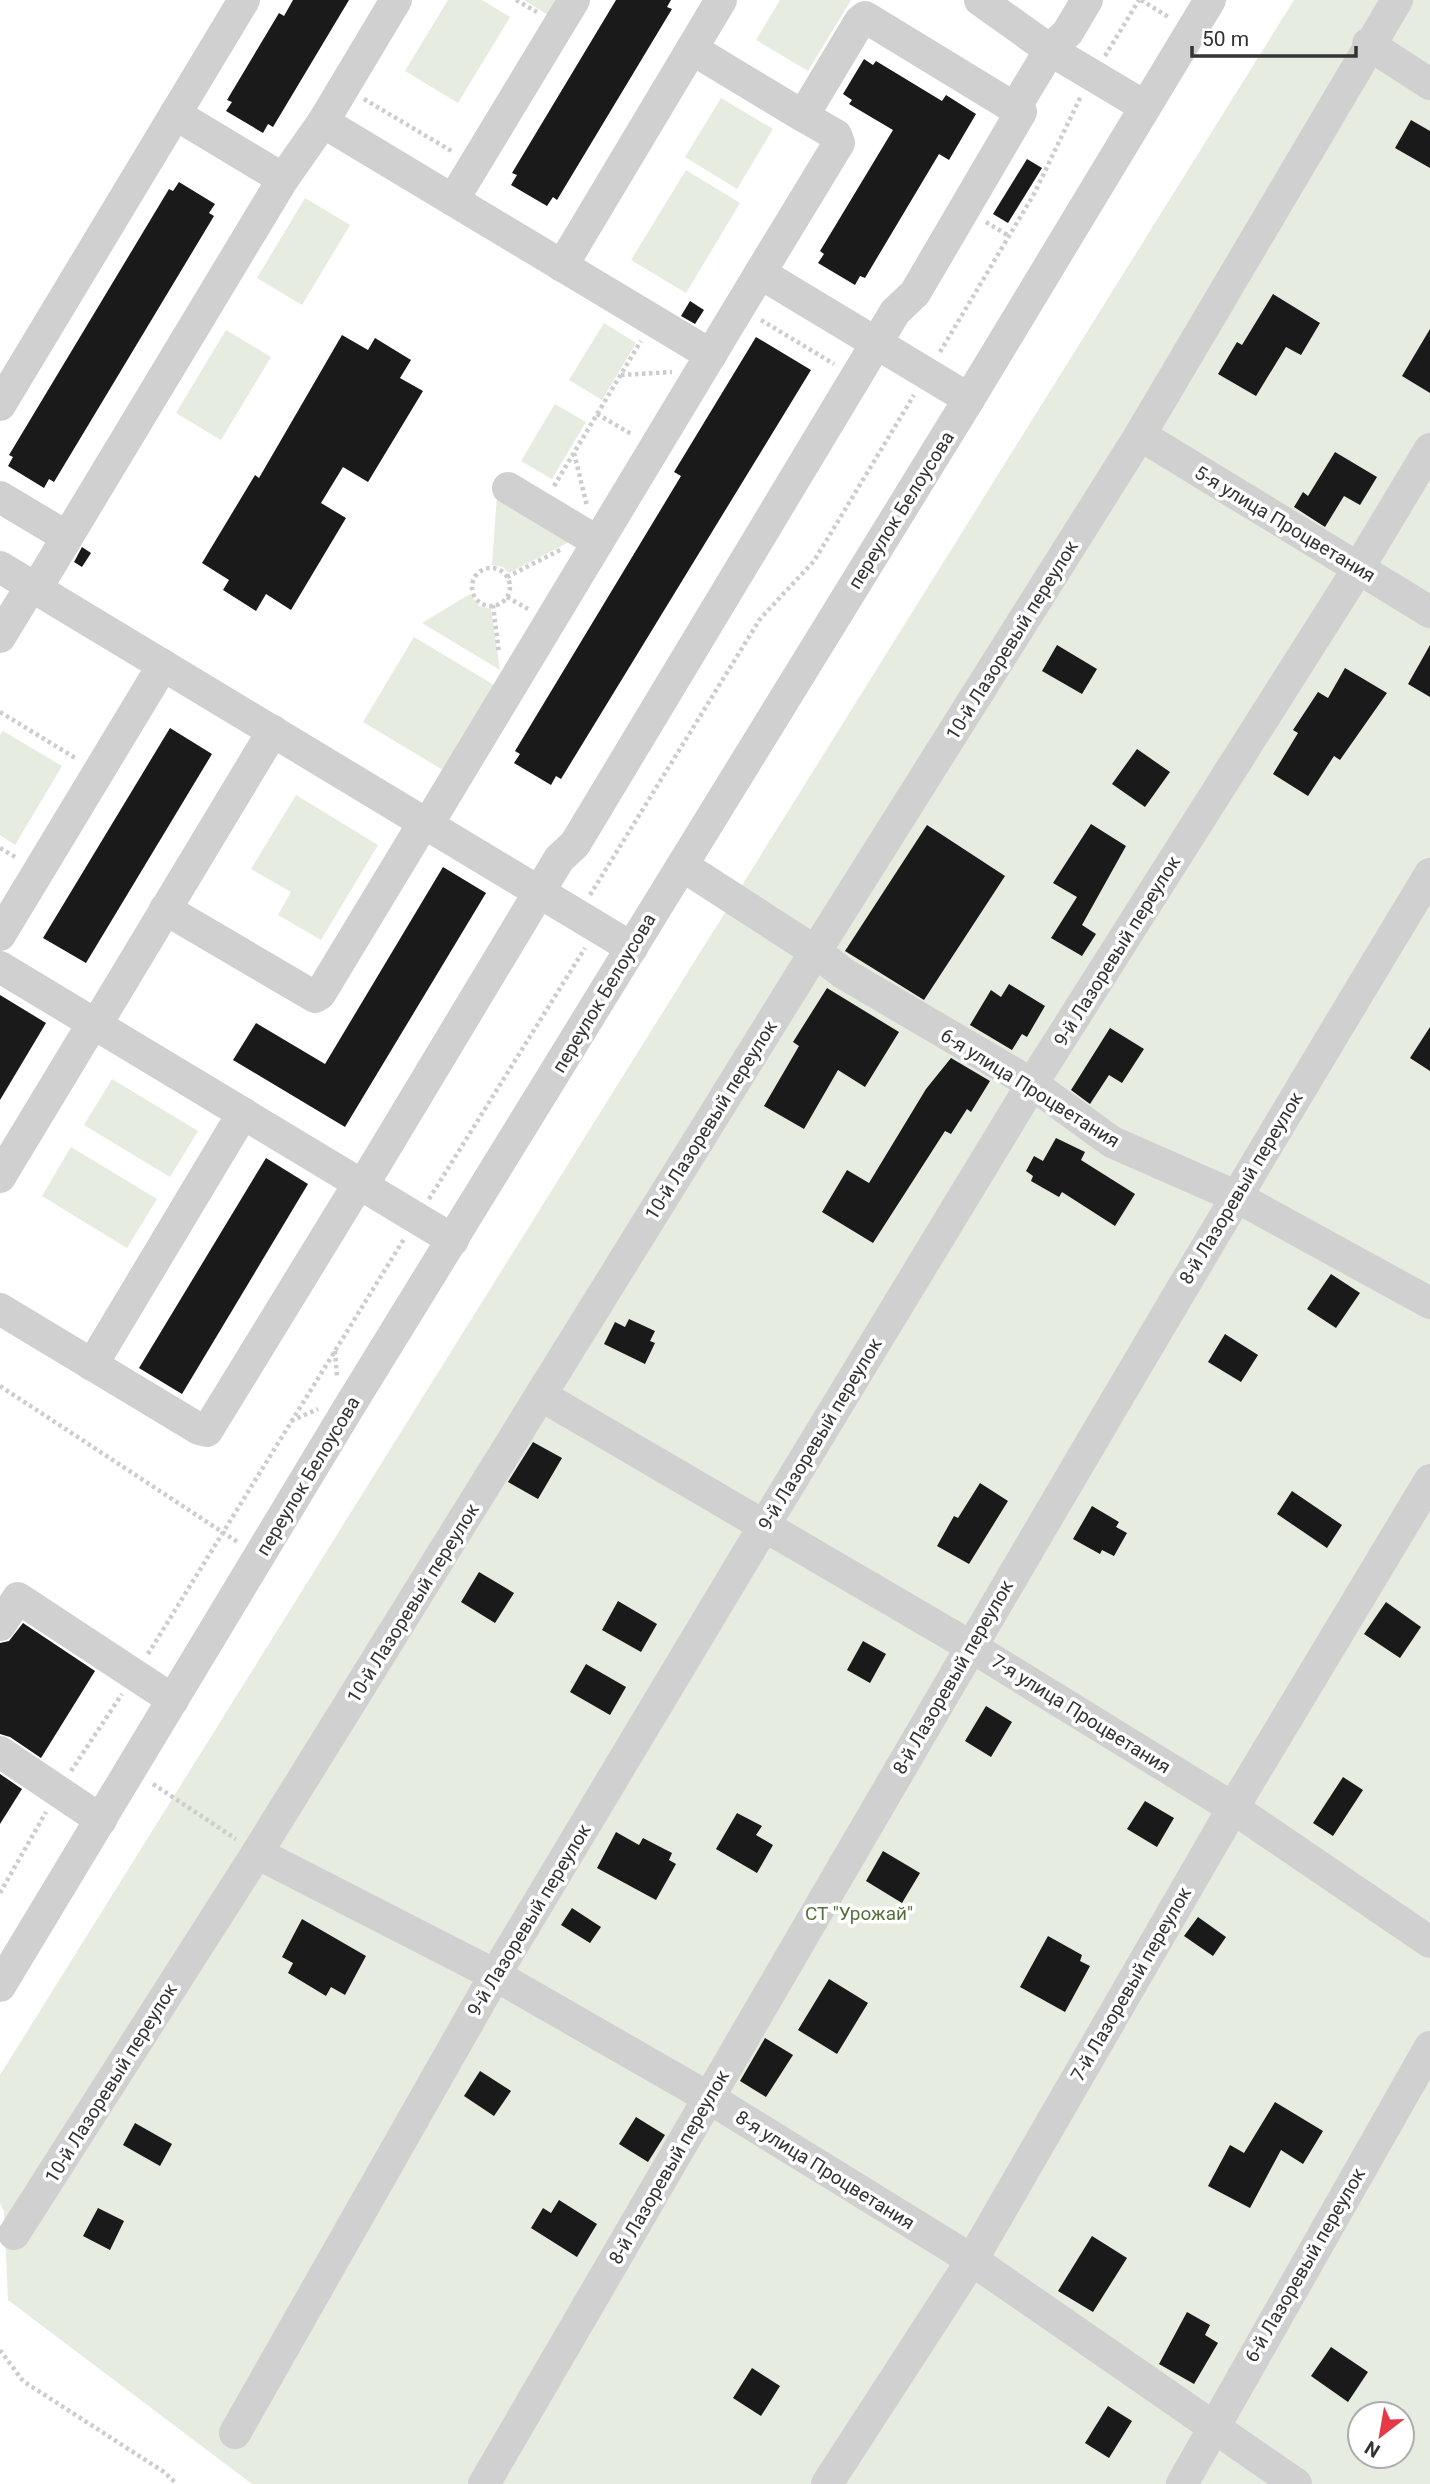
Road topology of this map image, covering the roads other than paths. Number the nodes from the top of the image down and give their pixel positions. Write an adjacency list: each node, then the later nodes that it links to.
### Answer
1 (244, 0): 15 (street)
2 (396, 0): 17 (street)
3 (574, 0): 19 (street)
4 (722, 0): 10 (street)
5 (980, 0): 11 (street)
6 (1210, 0): 14 (street, переулок Белоусова)
7 (1397, 0): 9 (street, 10-й Лазоревый переулок)
8 (1081, 2): 11 (street)
9 (1368, 44): 12 (street); 26 (street, 10-й Лазоревый переулок)
10 (692, 49): 16 (street); 20 (street)
11 (1050, 50): 13 (street); 14 (street)
12 (1430, 84)
13 (1016, 106): 16 (street); 22 (street)
14 (1144, 106): 24 (street, переулок Белоусова)
15 (175, 114): 18 (street); 25 (street)
16 (803, 116): 21 (street)
17 (323, 122): 18 (street); 19 (street)
18 (283, 179): 30 (street)
19 (453, 200): 20 (street)
20 (562, 265): 23 (street)
21 (760, 273): 22 (street); 23 (street)
22 (876, 343): 24 (street); 42 (street)
23 (706, 363): 31 (street)
24 (969, 399): 40 (street, переулок Белоусова)
25 (0, 405)
26 (1140, 435): 33 (street, 5-я улица Процветания); 46 (street, 10-й Лазоревый переулок)
27 (1430, 449): 33 (street, 9-й Лазоревый переулок)
28 (508, 488): 31 (street)
29 (0, 497): 30 (street)
30 (67, 537): 34 (street)
31 (593, 539): 39 (street)
32 (0, 567): 34 (street)
33 (1358, 569): 35 (street, 5-я улица Процветания); 49 (street, 9-й Лазоревый переулок)
34 (34, 587): 36 (street); 37 (street)
35 (1430, 612)
36 (0, 637)
37 (163, 665): 38 (street); 44 (street)
38 (273, 731): 39 (street); 43 (street)
39 (426, 823): 42 (street); 43 (street)
40 (683, 866): 45 (street, переулок Белоусова); 46 (street, 6-я улица Процветания)
41 (1430, 874): 53 (street, 8-й Лазоревый переулок)
42 (539, 892): 45 (street); 52 (street)
43 (165, 909): 48 (street)
44 (0, 935)
45 (632, 948): 54 (street, переулок Белоусова)
46 (816, 952): 49 (street, 6-я улица Процветания); 58 (street, 10-й Лазоревый переулок)
47 (0, 967): 48 (street)
48 (94, 1024): 50 (street); 51 (street)
49 (1032, 1084): 53 (street, 6-я улица Процветания); 60 (street, 9-й Лазоревый переулок)
50 (243, 1113): 52 (street); 57 (street)
51 (0, 1177)
52 (361, 1184): 54 (street); 57 (street)
53 (1235, 1196): 55 (street, 6-я улица Процветания); 62 (street, 8-й Лазоревый переулок)
54 (453, 1240): 63 (street, переулок Белоусова)
55 (1430, 1303)
56 (0, 1309): 57 (street)
57 (92, 1364)
58 (542, 1396): 60 (street, 7-я улица Процветания); 67 (street, 10-й Лазоревый переулок)
59 (1430, 1480): 65 (street, 7-й Лазоревый переулок)
60 (764, 1526): 62 (street, 7-я улица Процветания); 69 (street, 9-й Лазоревый переулок)
61 (0, 1625): 63 (street)
62 (970, 1646): 65 (street, 7-я улица Процветания); 72 (street, 8-й Лазоревый переулок)
63 (173, 1700): 66 (street, переулок Белоусова)
64 (0, 1752): 66 (street)
65 (1233, 1808): 68 (street, 7-я улица Процветания); 74 (street, 7-й Лазоревый переулок)
66 (101, 1820): 70 (street, переулок Белоусова)
67 (257, 1853): 69 (street, 8-я улица Процветания); 73 (street, 10-й Лазоревый переулок)
68 (1430, 1942)
69 (495, 1975): 72 (street, 8-я улица Процветания); 76 (street, 9-й Лазоревый переулок)
70 (0, 1986)
71 (1430, 2047): 75 (street, 6-й Лазоревый переулок)
72 (709, 2098): 74 (street, 8-я улица Процветания); 77 (street, 8-й Лазоревый переулок)
73 (15, 2234)
74 (972, 2260): 75 (street, 8-я улица Процветания); 78 (street, 7-й Лазоревый переулок)
75 (1213, 2426): 79 (street, 6-й Лазоревый переулок); 80 (street, 8-я улица Процветания)
76 (235, 2433)
77 (484, 2484)
78 (827, 2484)
79 (1182, 2484)
80 (1296, 2484)

